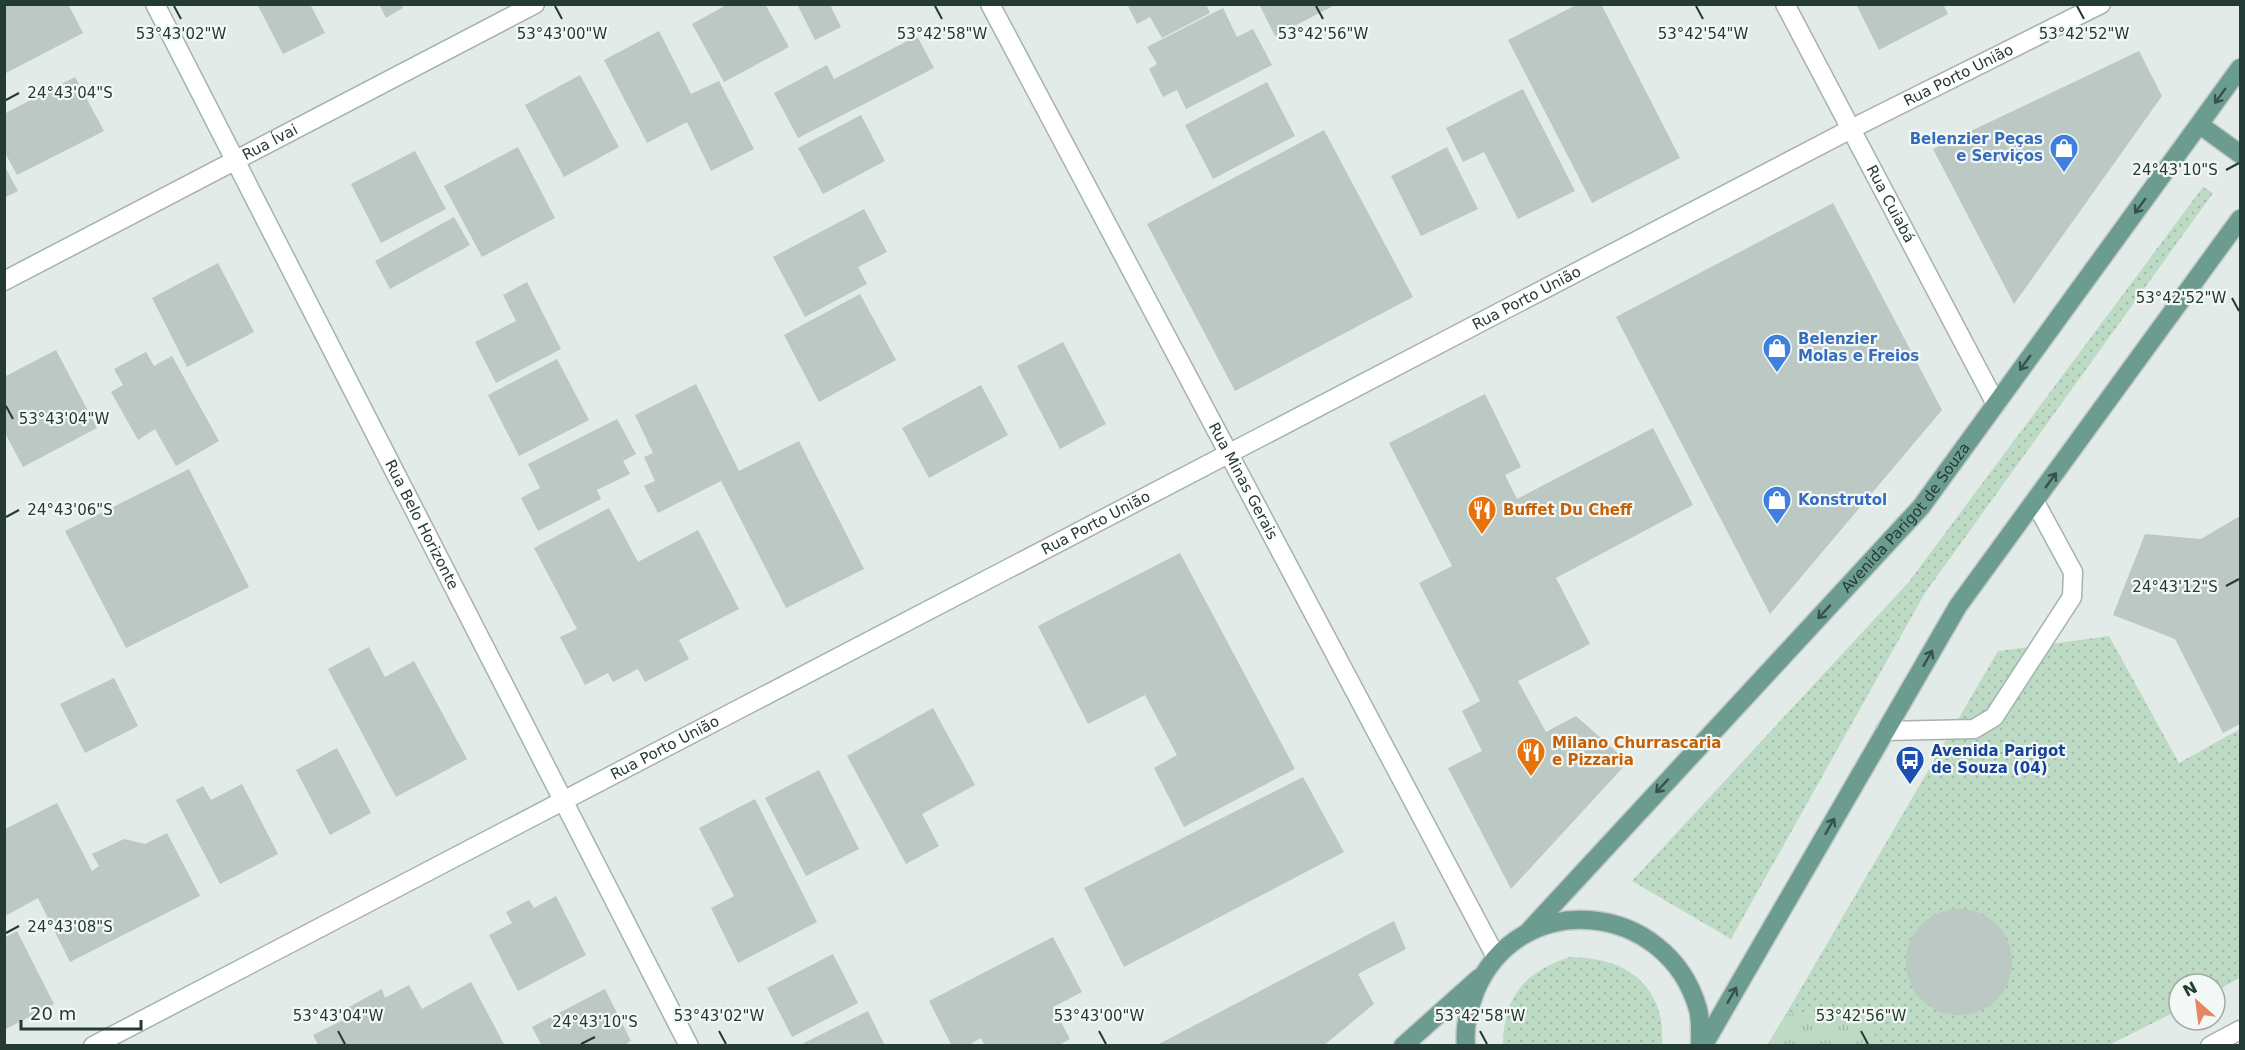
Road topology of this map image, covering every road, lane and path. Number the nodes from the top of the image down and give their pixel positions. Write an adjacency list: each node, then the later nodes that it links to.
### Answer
1 (155, 4): 10 (street, Rua Belo Horizonte)
2 (535, 4): 10 (street, Rua Ívai)
3 (990, 4): 14 (street, Rua Minas Gerais)
4 (1785, 4): 8 (street, Rua Cuiabá)
5 (2101, 4): 8 (street, Rua Porto União)
6 (2241, 68): 7 (main road, Avenida Parigot de Souza, one-way to 7)
7 (2200, 125): 9 (main road); 13 (main road, Avenida Parigot de Souza, one-way to 13)
8 (1851, 129): 13 (street, Rua Cuiabá); 14 (street, Rua Porto União)
9 (2241, 154)
10 (235, 161): 12 (street, Rua Ívai); 17 (street, Rua Belo Horizonte)
11 (2241, 219): 15 (main road, one-way to 11)
12 (4, 281)
13 (1996, 404): 18 (main road, Avenida Parigot de Souza, one-way to 18)
14 (1229, 454): 17 (street, Rua Porto União); 19 (street, Rua Minas Gerais)
15 (2035, 502): 16 (main road, one-way to 15); 16 (street)
16 (1885, 731): 26 (main road, one-way to 16)
17 (563, 800): 22 (street, Rua Porto União); 23 (street, Rua Belo Horizonte)
18 (1528, 932): 19 (main road); 26 (main road)
19 (1496, 957): 20 (main road)
20 (1482, 975): 24 (main road); 25 (main road)
21 (2241, 1030): 27 (street)
22 (93, 1046)
23 (689, 1046)
24 (1403, 1046)
25 (1466, 1046)
26 (1701, 1046)
27 (2210, 1046)

